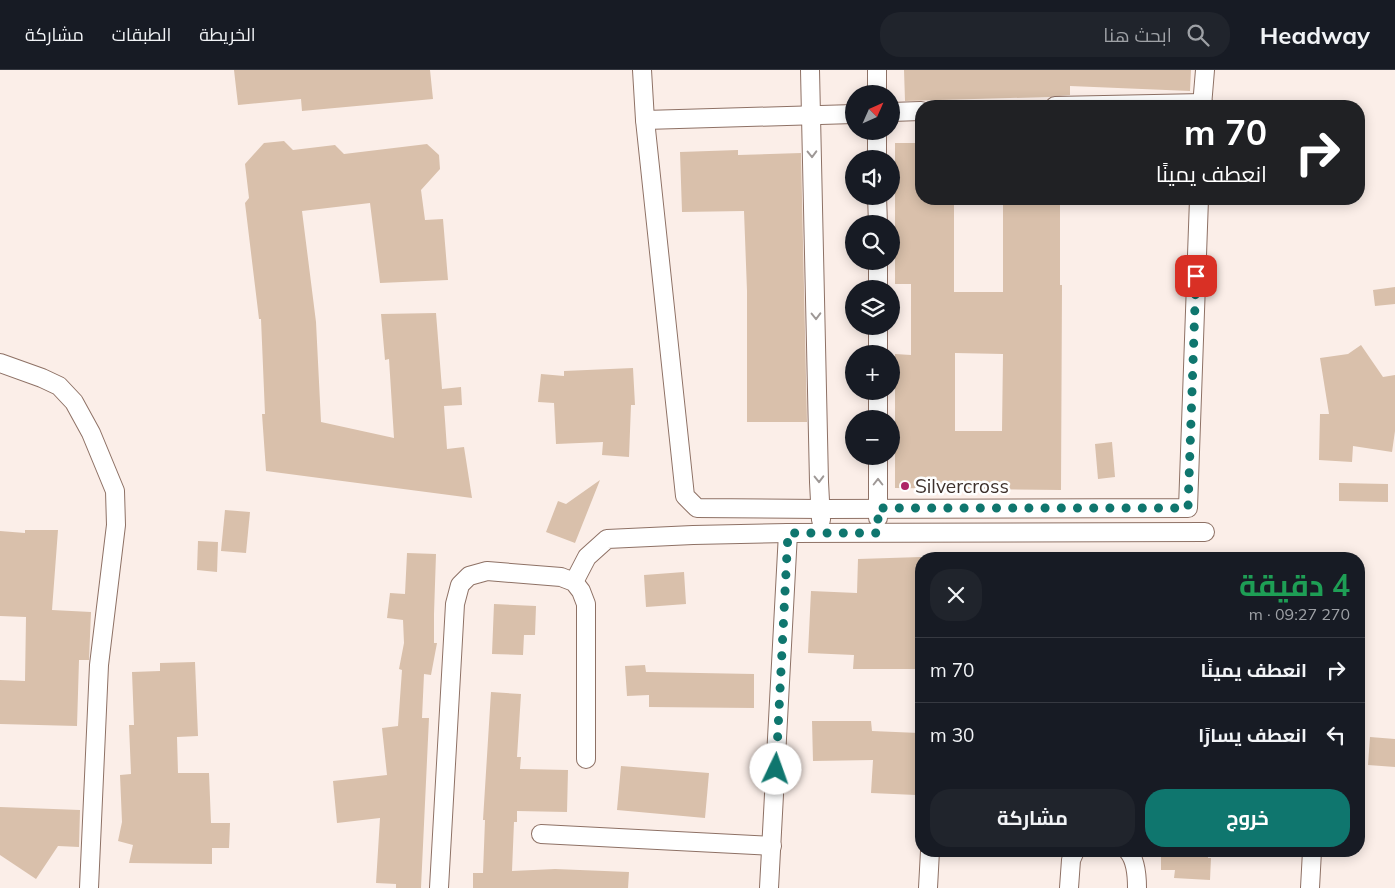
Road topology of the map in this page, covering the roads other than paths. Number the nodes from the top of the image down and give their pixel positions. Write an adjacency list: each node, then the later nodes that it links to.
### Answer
1 (642, 70): 11 (street)
2 (810, 70): 10 (street)
3 (878, 70): 5 (street)
4 (1205, 70): 6 (street)
5 (877, 85)
6 (1202, 100)
7 (915, 111): 8 (street)
8 (900, 112)
9 (845, 114): 10 (street)
10 (811, 116): 11 (street); 16 (street, one-way to 16)
11 (645, 120): 16 (street)
12 (1199, 205): 15 (street)
13 (0, 363): 29 (street)
14 (878, 465): 15 (street, one-way to 14)
15 (878, 508): 16 (street); 20 (street)
16 (821, 509): 19 (street)
17 (1206, 532): 20 (street)
18 (788, 533): 19 (street); 21 (street); 24 (street)
19 (822, 533): 20 (street)
20 (878, 533)
21 (574, 582): 22 (street); 30 (street)
22 (586, 759)
23 (541, 834): 24 (street)
24 (772, 846): 31 (street)
25 (930, 857): 32 (street)
26 (1072, 857): 33 (street)
27 (1132, 857): 34 (street)
28 (1312, 857): 35 (street)
29 (89, 888)
30 (439, 888)
31 (769, 888)
32 (928, 888)
33 (1069, 888)
34 (1138, 888)
35 (1310, 888)

